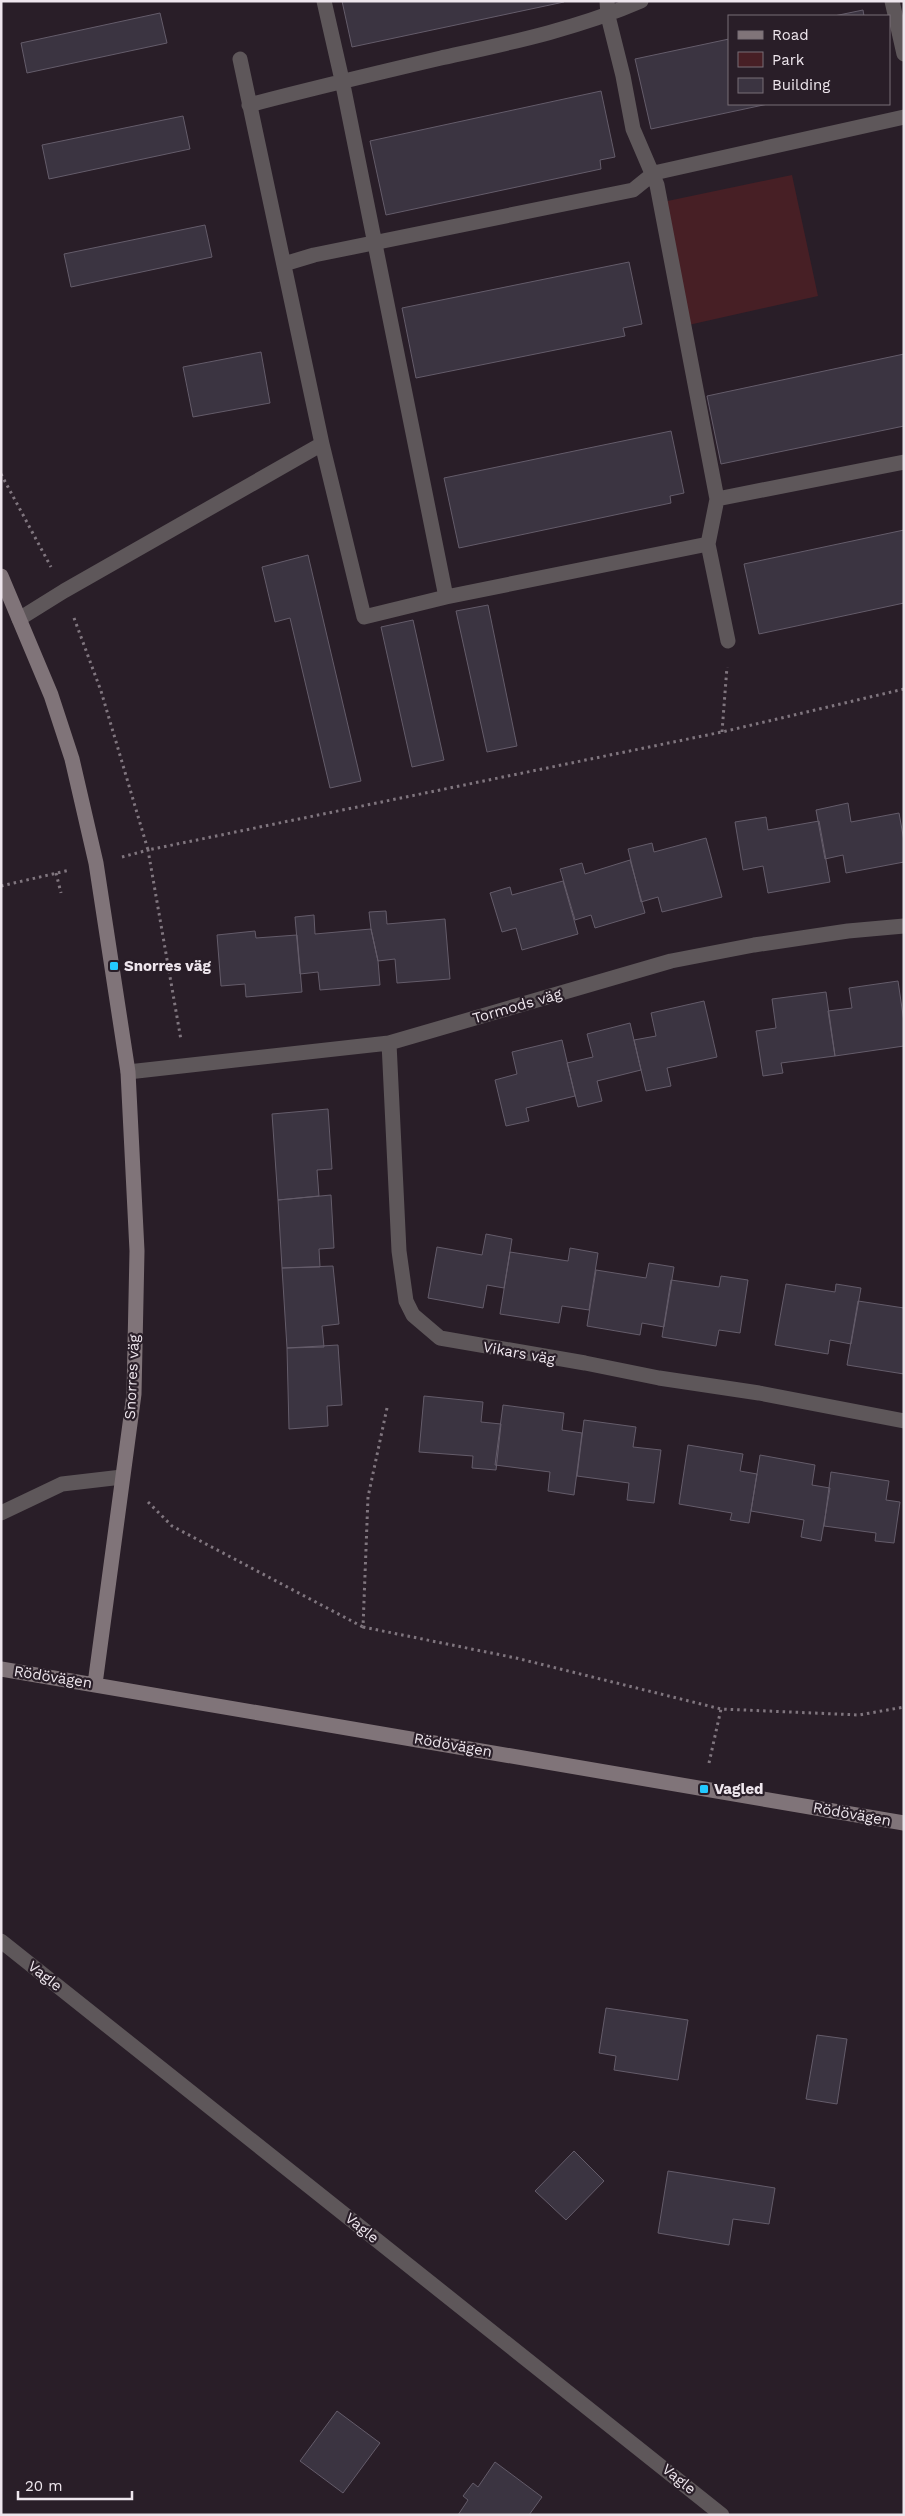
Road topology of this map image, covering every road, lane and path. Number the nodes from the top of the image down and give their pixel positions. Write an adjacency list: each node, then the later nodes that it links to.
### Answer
1 (324, 1): 7 (street)
2 (642, 1): 4 (street)
3 (892, 1): 5 (street)
4 (607, 9): 7 (street); 10 (street)
5 (904, 54)
6 (240, 58): 8 (street)
7 (342, 80): 8 (street); 11 (street)
8 (249, 105): 12 (street)
9 (904, 117): 10 (street)
10 (654, 173): 11 (street); 16 (street)
11 (374, 244): 12 (street); 20 (street)
12 (284, 264): 13 (street)
13 (322, 444): 19 (street); 20 (street)
14 (904, 462): 16 (street)
15 (1, 474): 19 (path)
16 (717, 498): 17 (street)
17 (708, 544): 20 (street); 22 (street)
18 (1, 576): 21 (street, Snorres väg)
19 (64, 591): 21 (street); 25 (path)
20 (446, 597)
21 (20, 619): 26 (street, Snorres väg)
22 (728, 641): 24 (path)
23 (904, 689): 24 (path)
24 (722, 732): 25 (path)
25 (148, 850): 32 (path)
26 (96, 864): 27 (path); 33 (street, Snorres väg)
27 (56, 873): 28 (path); 29 (path)
28 (1, 886)
29 (61, 893)
30 (904, 926): 31 (street, Tormods väg)
31 (389, 1043): 32 (street, Tormods väg); 35 (street, Vikars väg)
32 (186, 1065): 33 (street, Tormods väg)
33 (128, 1072): 36 (street, Snorres väg)
34 (387, 1408): 38 (path)
35 (904, 1421)
36 (122, 1478): 37 (street); 38 (path); 40 (street, Snorres väg)
37 (1, 1513)
38 (363, 1627): 42 (path)
39 (1, 1669): 40 (street, Rödövägen)
40 (95, 1684): 43 (street, Rödövägen)
41 (904, 1707): 42 (path)
42 (721, 1709): 43 (path)
43 (704, 1788): 44 (street, Rödövägen)
44 (904, 1822)
45 (1, 1941): 46 (street, Vagle)
46 (722, 2515)

